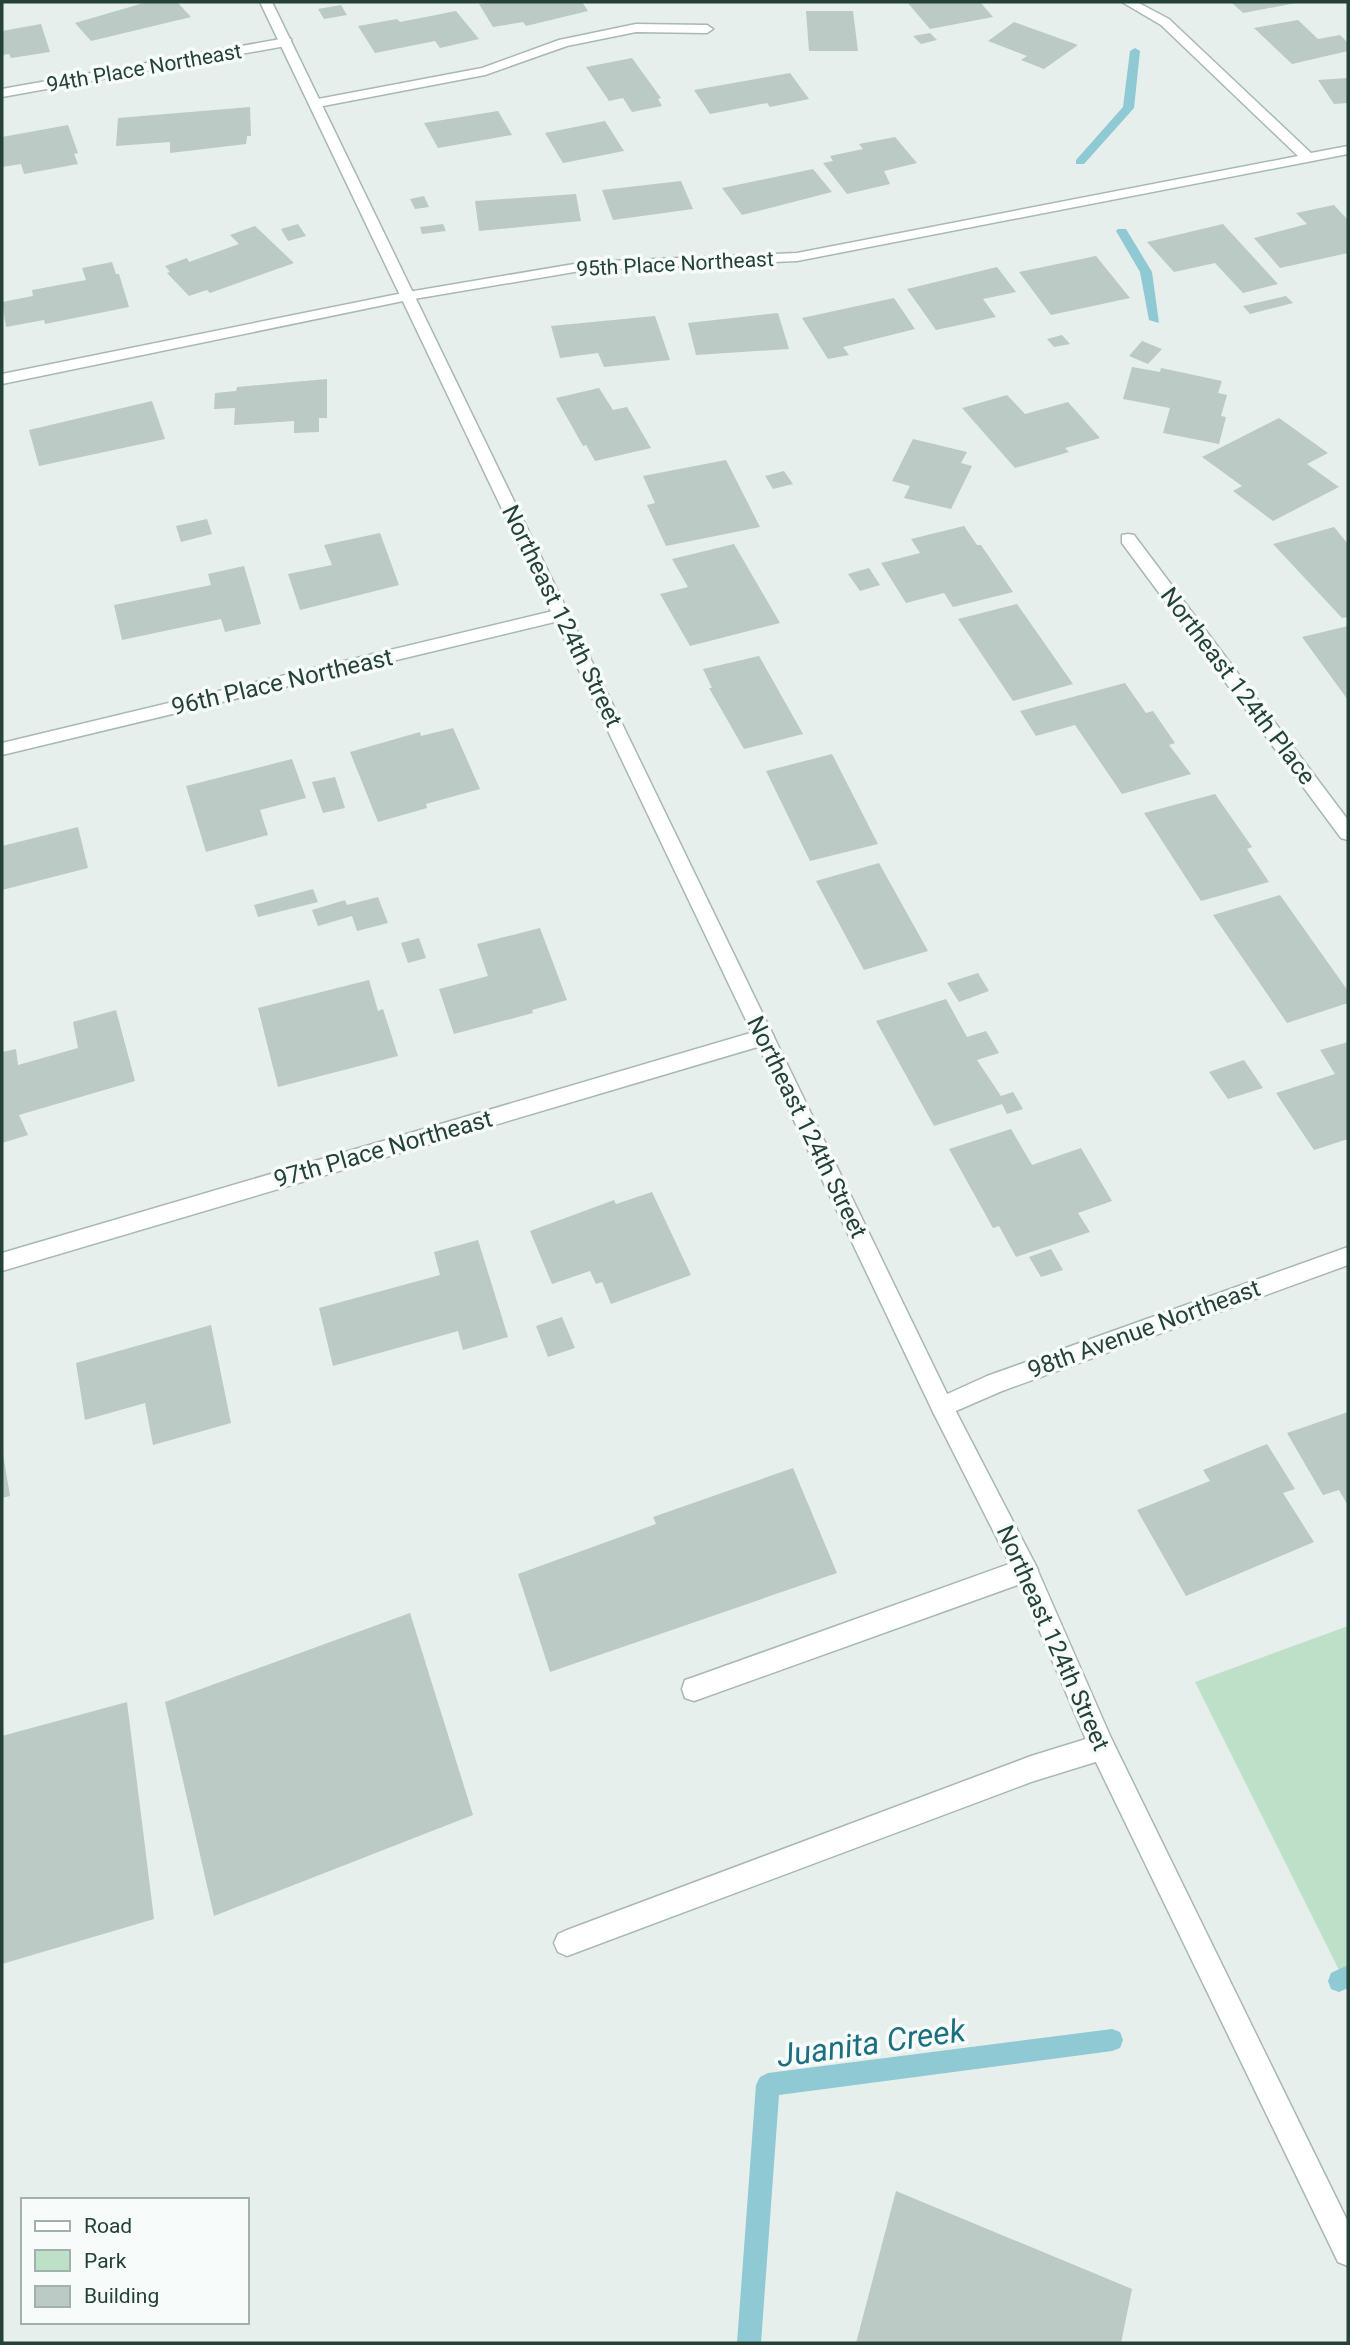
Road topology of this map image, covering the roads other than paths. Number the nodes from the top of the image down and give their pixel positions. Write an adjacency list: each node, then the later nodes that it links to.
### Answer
1 (267, 2): 4 (street, Northeast 124th Street)
2 (1128, 2): 8 (street)
3 (707, 29): 6 (street)
4 (286, 42): 5 (street, 94th Place Northeast); 6 (street, Northeast 124th Street)
5 (2, 93)
6 (318, 103): 9 (street, Northeast 124th Street)
7 (1348, 150): 8 (street, 95th Place Northeast)
8 (1308, 158): 9 (street, 95th Place Northeast)
9 (408, 296): 10 (street, 95th Place Northeast); 12 (street, Northeast 124th Street)
10 (2, 379)
11 (1128, 539): 14 (street, Northeast 124th Place)
12 (561, 615): 13 (street, 96th Place Northeast); 15 (street, Northeast 124th Street)
13 (2, 749)
14 (1348, 833)
15 (764, 1037): 17 (street, 97th Place Northeast); 18 (street, Northeast 124th Street)
16 (1348, 1256): 18 (street, 98th Avenue Northeast)
17 (2, 1262)
18 (942, 1407): 19 (street, Northeast 124th Street)
19 (1026, 1570): 20 (street); 21 (street, Northeast 124th Street)
20 (694, 1689)
21 (1102, 1747): 22 (street); 23 (street, Northeast 124th Street)
22 (567, 1943)
23 (1348, 2252)

